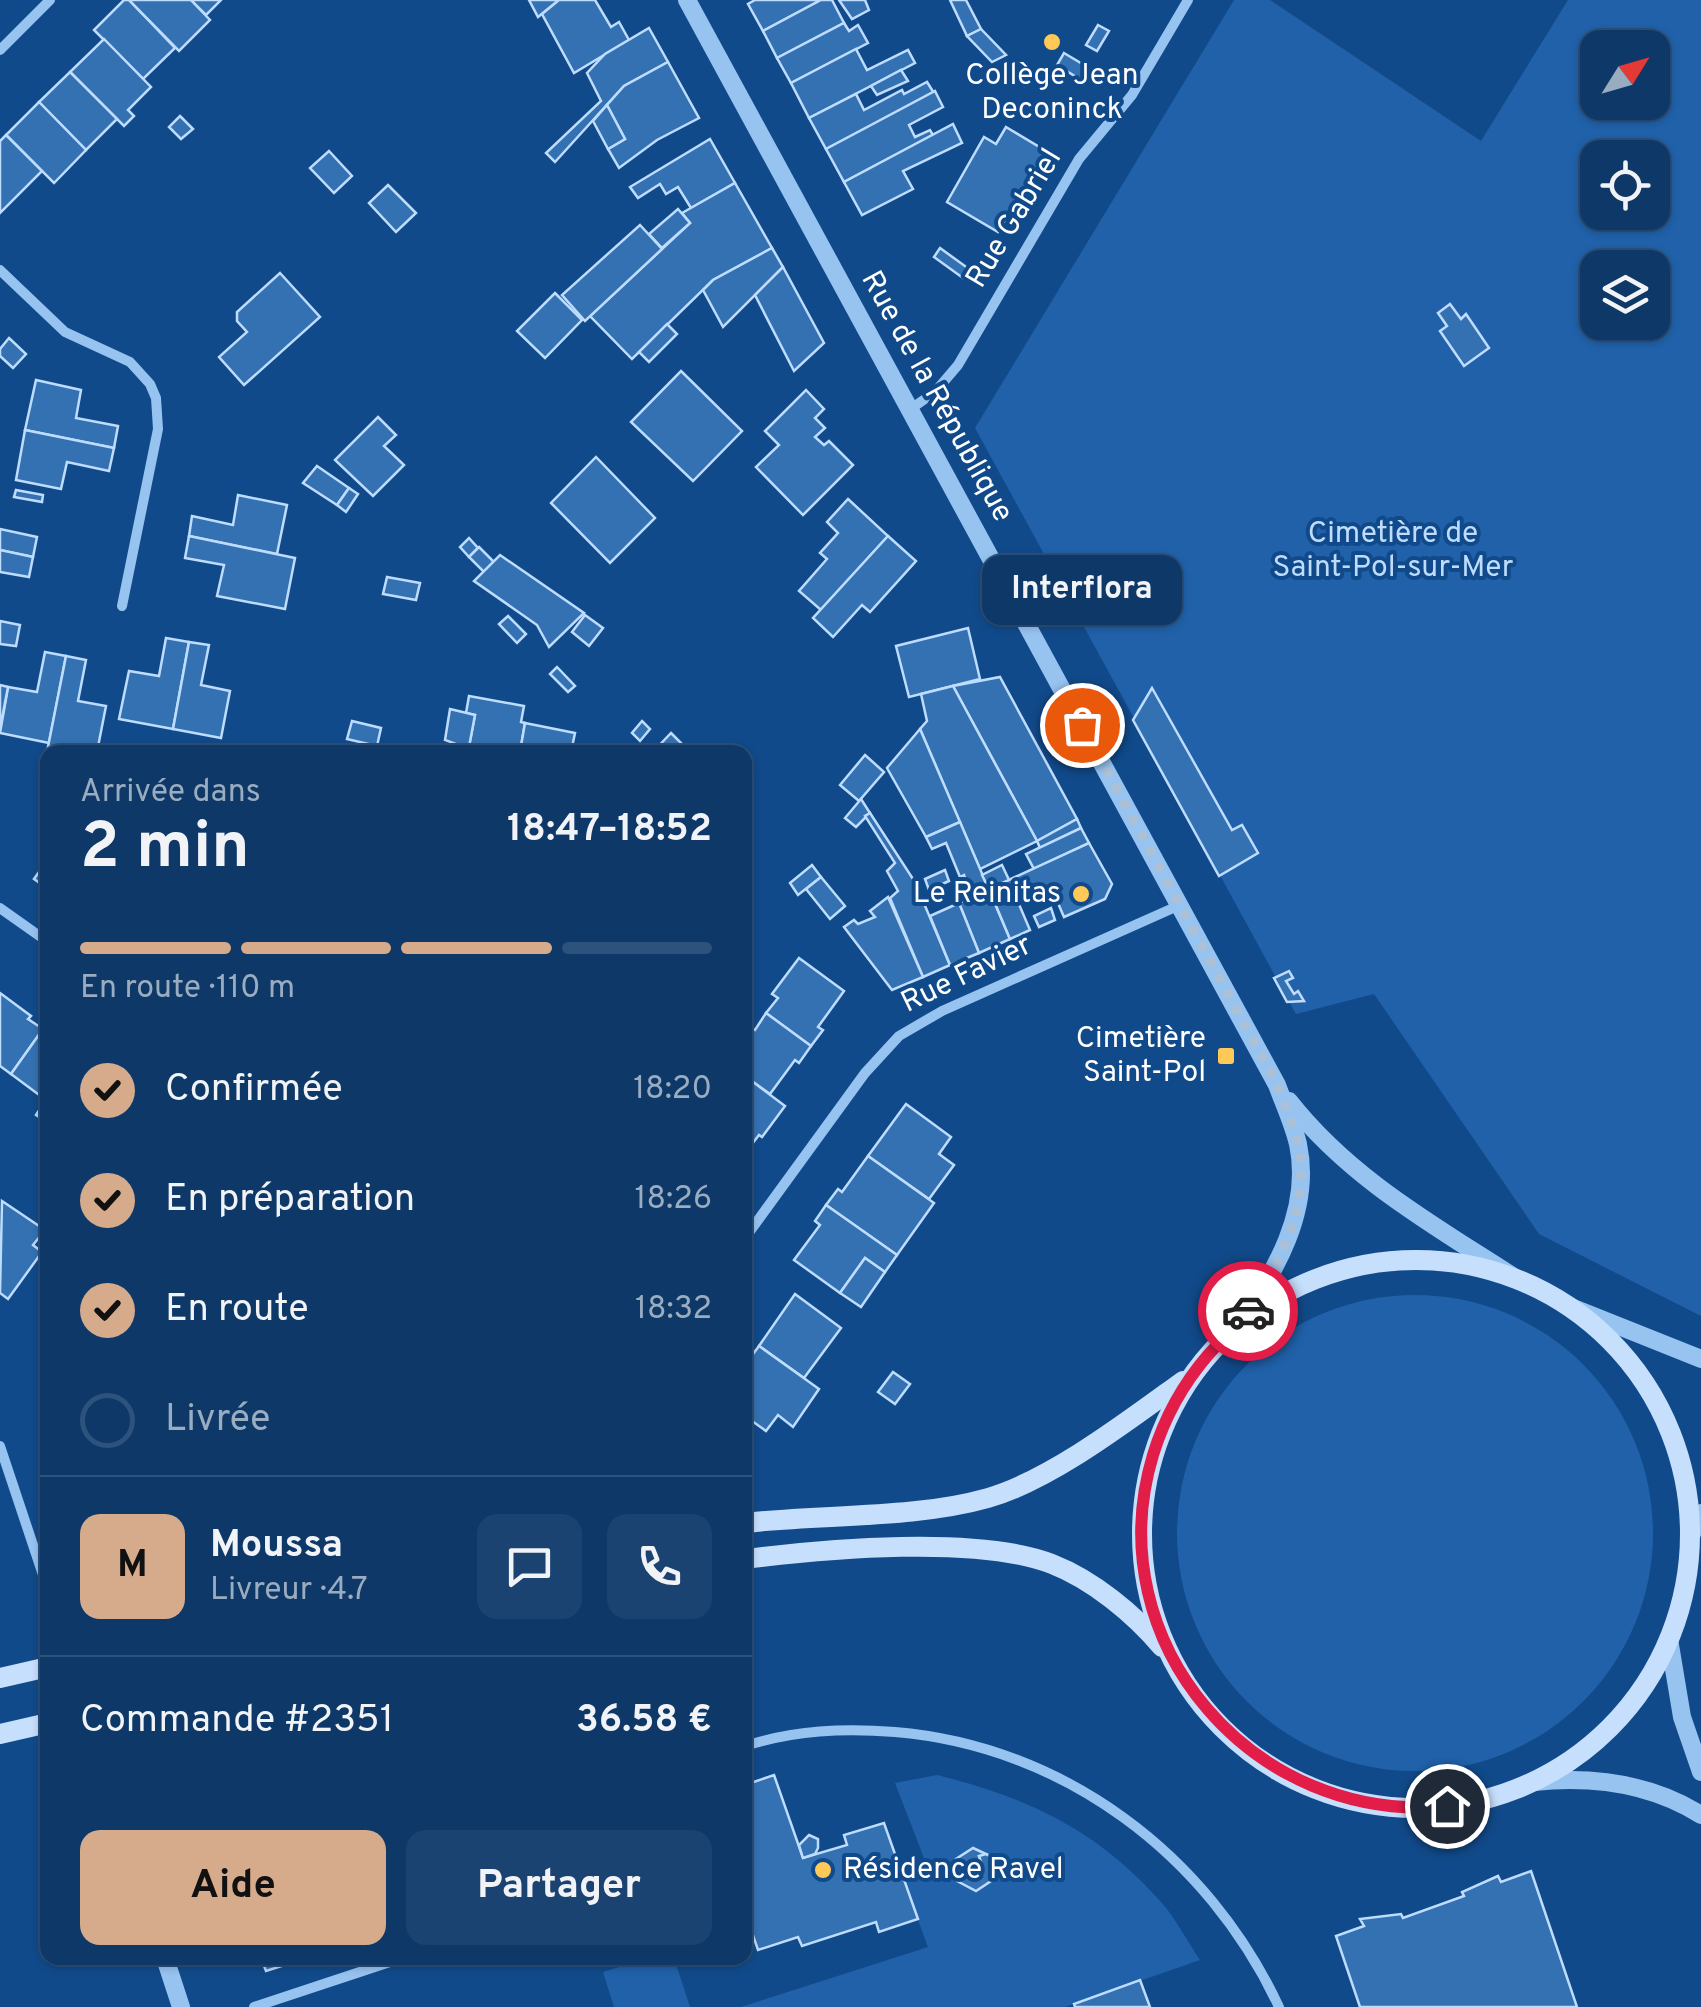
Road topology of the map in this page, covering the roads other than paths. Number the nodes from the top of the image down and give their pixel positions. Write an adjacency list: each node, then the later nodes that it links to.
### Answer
1 (50, 0): 4 (street)
2 (688, 0): 6 (street, Rue de la République)
3 (1188, 0): 6 (street, Rue Gabriel)
4 (0, 50)
5 (0, 270): 7 (street)
6 (912, 408): 8 (street, Rue de la République)
7 (122, 606)
8 (1181, 905): 11 (street, Rue de la République); 12 (street, Rue Favier)
9 (0, 908): 10 (street)
10 (40, 936)
11 (1277, 1084): 13 (street, Rue de la République); 15 (street, Rue de la République)
12 (752, 1228)
13 (1520, 1281): 14 (main road); 15 (main road)
14 (1566, 1305): 16 (street); 21 (main road)
15 (1238, 1325): 17 (main road)
16 (1701, 1359)
17 (1194, 1374): 20 (main road); 25 (main road)
18 (0, 1446): 23 (street)
19 (1701, 1513): 21 (street)
20 (752, 1522)
21 (1690, 1538): 24 (main road)
22 (752, 1558): 25 (main road)
23 (40, 1566)
24 (1669, 1640): 31 (street); 32 (main road)
25 (1174, 1662): 32 (main road)
26 (40, 1669): 27 (main road)
27 (0, 1678)
28 (40, 1724): 29 (main road)
29 (0, 1734)
30 (752, 1744): 38 (street)
31 (1701, 1772)
32 (1534, 1782): 33 (street)
33 (1701, 1815)
34 (167, 1965): 36 (street)
35 (381, 1965): 37 (street)
36 (181, 2007)
37 (254, 2007)
38 (1279, 2007)

